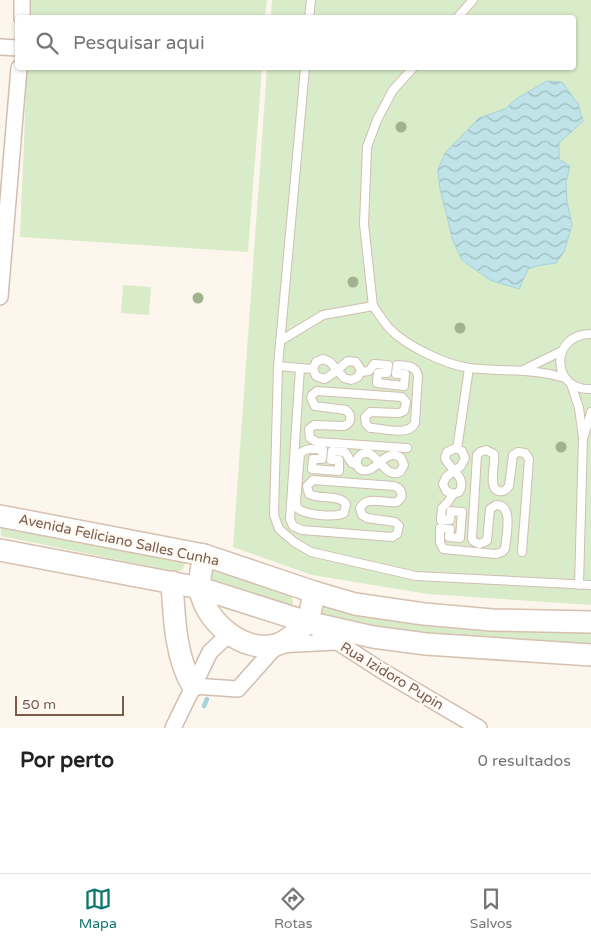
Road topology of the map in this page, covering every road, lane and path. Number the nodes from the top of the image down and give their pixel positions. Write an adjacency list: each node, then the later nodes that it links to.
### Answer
1 (22, 0): 4 (street)
2 (311, 0): 5 (lane)
3 (473, 0): 6 (lane)
4 (22, 15)
5 (309, 15)
6 (460, 15)
7 (0, 47): 8 (street)
8 (15, 48)
9 (19, 70): 12 (street)
10 (305, 70): 17 (lane)
11 (411, 70): 14 (lane)
12 (1, 269): 13 (street)
13 (0, 297)
14 (373, 306): 17 (lane); 21 (lane)
15 (591, 327): 16 (lane)
16 (587, 334): 18 (lane)
17 (280, 341): 19 (lane)
18 (562, 351): 24 (lane); 26 (lane)
19 (278, 366): 20 (lane); 41 (lane)
20 (300, 368): 22 (lane); 33 (lane)
21 (469, 368): 24 (lane); 32 (lane)
22 (312, 369): 23 (lane); 23 (lane)
23 (337, 370): 25 (lane); 25 (lane)
24 (521, 371): 26 (lane)
25 (361, 372): 31 (lane)
26 (565, 378): 27 (lane)
27 (571, 384): 28 (lane); 30 (lane)
28 (591, 389)
29 (591, 412): 30 (lane)
30 (583, 438): 41 (lane)
31 (407, 448)
32 (457, 448): 34 (lane); 34 (lane)
33 (357, 465): 33 (lane)
34 (454, 471): 35 (lane); 35 (lane)
35 (452, 494): 38 (lane)
36 (0, 516): 39 (main road, Avenida Feliciano Salles Cunha)
37 (0, 550): 40 (main road)
38 (522, 552)
39 (204, 555): 43 (main road); 44 (main road, Avenida Feliciano Salles Cunha)
40 (172, 582): 43 (main road); 51 (main road)
41 (579, 585): 42 (lane)
42 (591, 585)
43 (200, 588): 45 (main road); 47 (main road)
44 (314, 592): 45 (main road); 46 (main road, Avenida Feliciano Salles Cunha)
45 (307, 622): 48 (street, Rua Izidoro Pupin); 49 (main road); 50 (main road)
46 (591, 622)
47 (229, 634): 49 (main road); 51 (street)
48 (336, 642): 49 (street); 53 (street, Rua Izidoro Pupin)
49 (277, 645): 51 (street)
50 (591, 655)
51 (192, 686): 52 (street)
52 (173, 728)
53 (479, 728)

